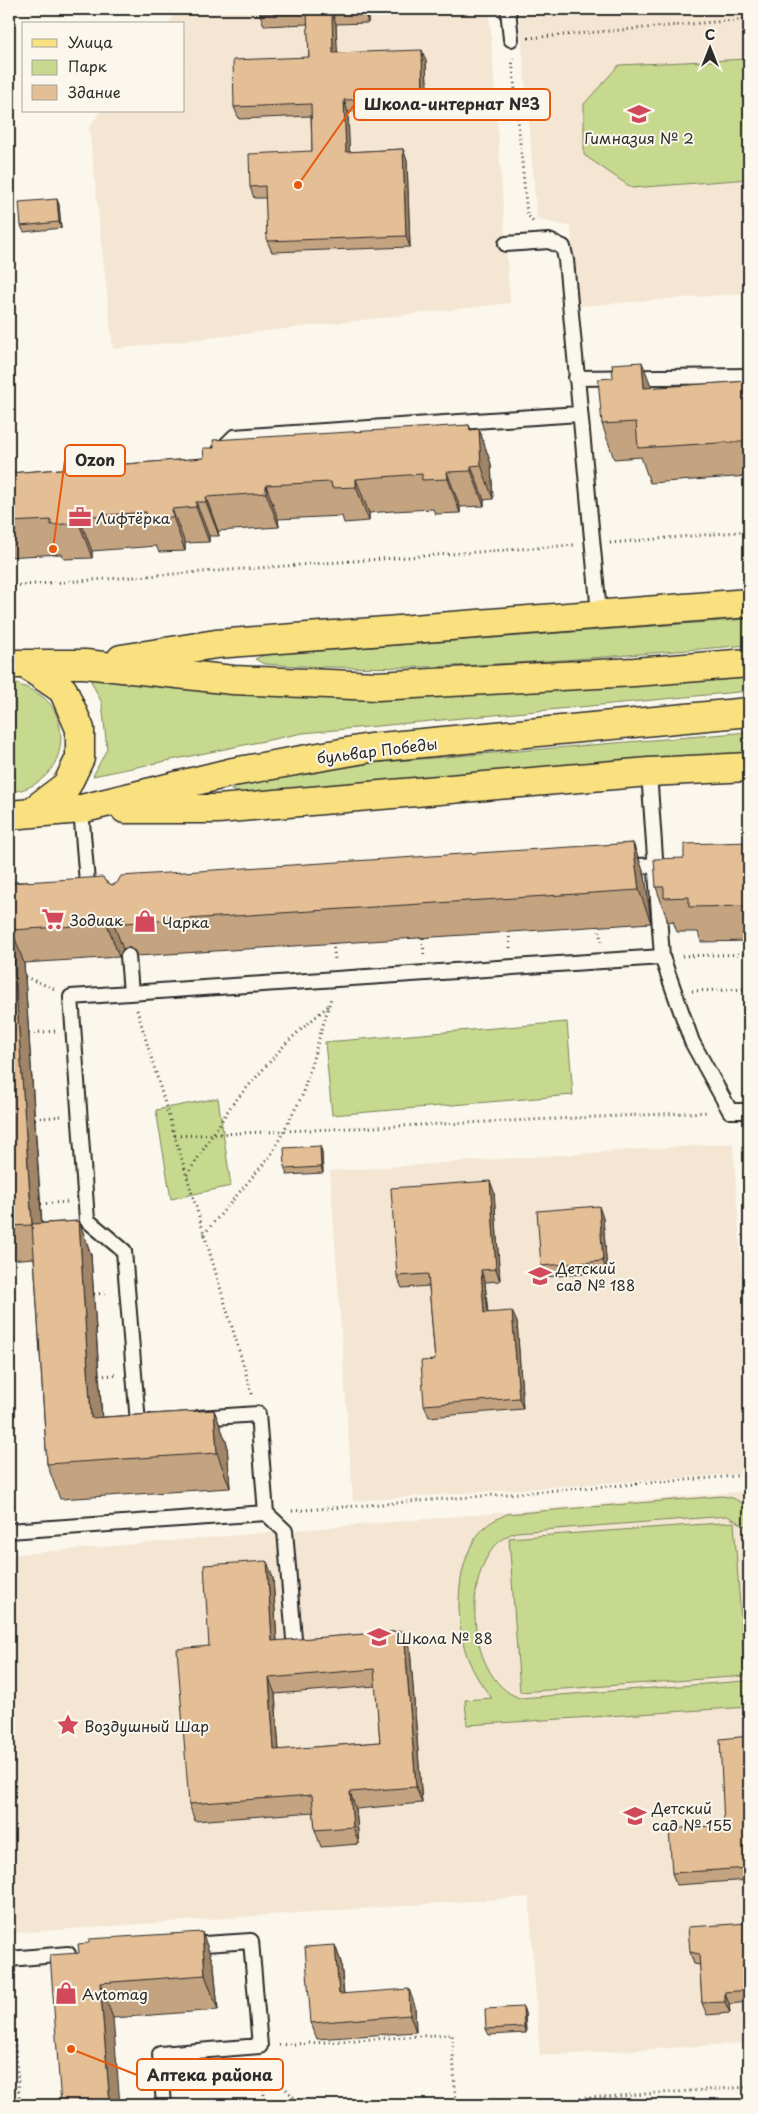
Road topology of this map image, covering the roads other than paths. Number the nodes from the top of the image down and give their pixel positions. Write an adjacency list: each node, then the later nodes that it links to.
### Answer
1 (508, 9): 2 (lane)
2 (511, 39)
3 (506, 244): 5 (lane)
4 (749, 376): 5 (lane)
5 (576, 378): 6 (lane)
6 (579, 414): 7 (lane); 9 (lane)
7 (209, 463)
8 (749, 603): 9 (main road)
9 (599, 613): 12 (main road)
10 (749, 663): 12 (main road)
11 (17, 664): 12 (main road); 17 (main road)
12 (85, 664)
13 (749, 712): 16 (main road, бульвар Победы)
14 (749, 767): 15 (main road)
15 (649, 772): 16 (main road); 18 (lane)
16 (81, 809): 17 (main road, бульвар Победы); 20 (lane)
17 (19, 814)
18 (655, 865): 19 (lane); 22 (lane)
19 (606, 868)
20 (106, 897)
21 (128, 956): 23 (lane)
22 (662, 957): 23 (lane); 24 (lane)
23 (131, 993): 26 (lane)
24 (749, 1111)
25 (182, 1420): 27 (lane)
26 (165, 1421)
27 (266, 1513): 28 (lane); 29 (lane)
28 (9, 1532)
29 (294, 1639)
30 (174, 1946): 33 (lane)
31 (86, 1953): 32 (lane)
32 (9, 1959)
33 (164, 2105)

